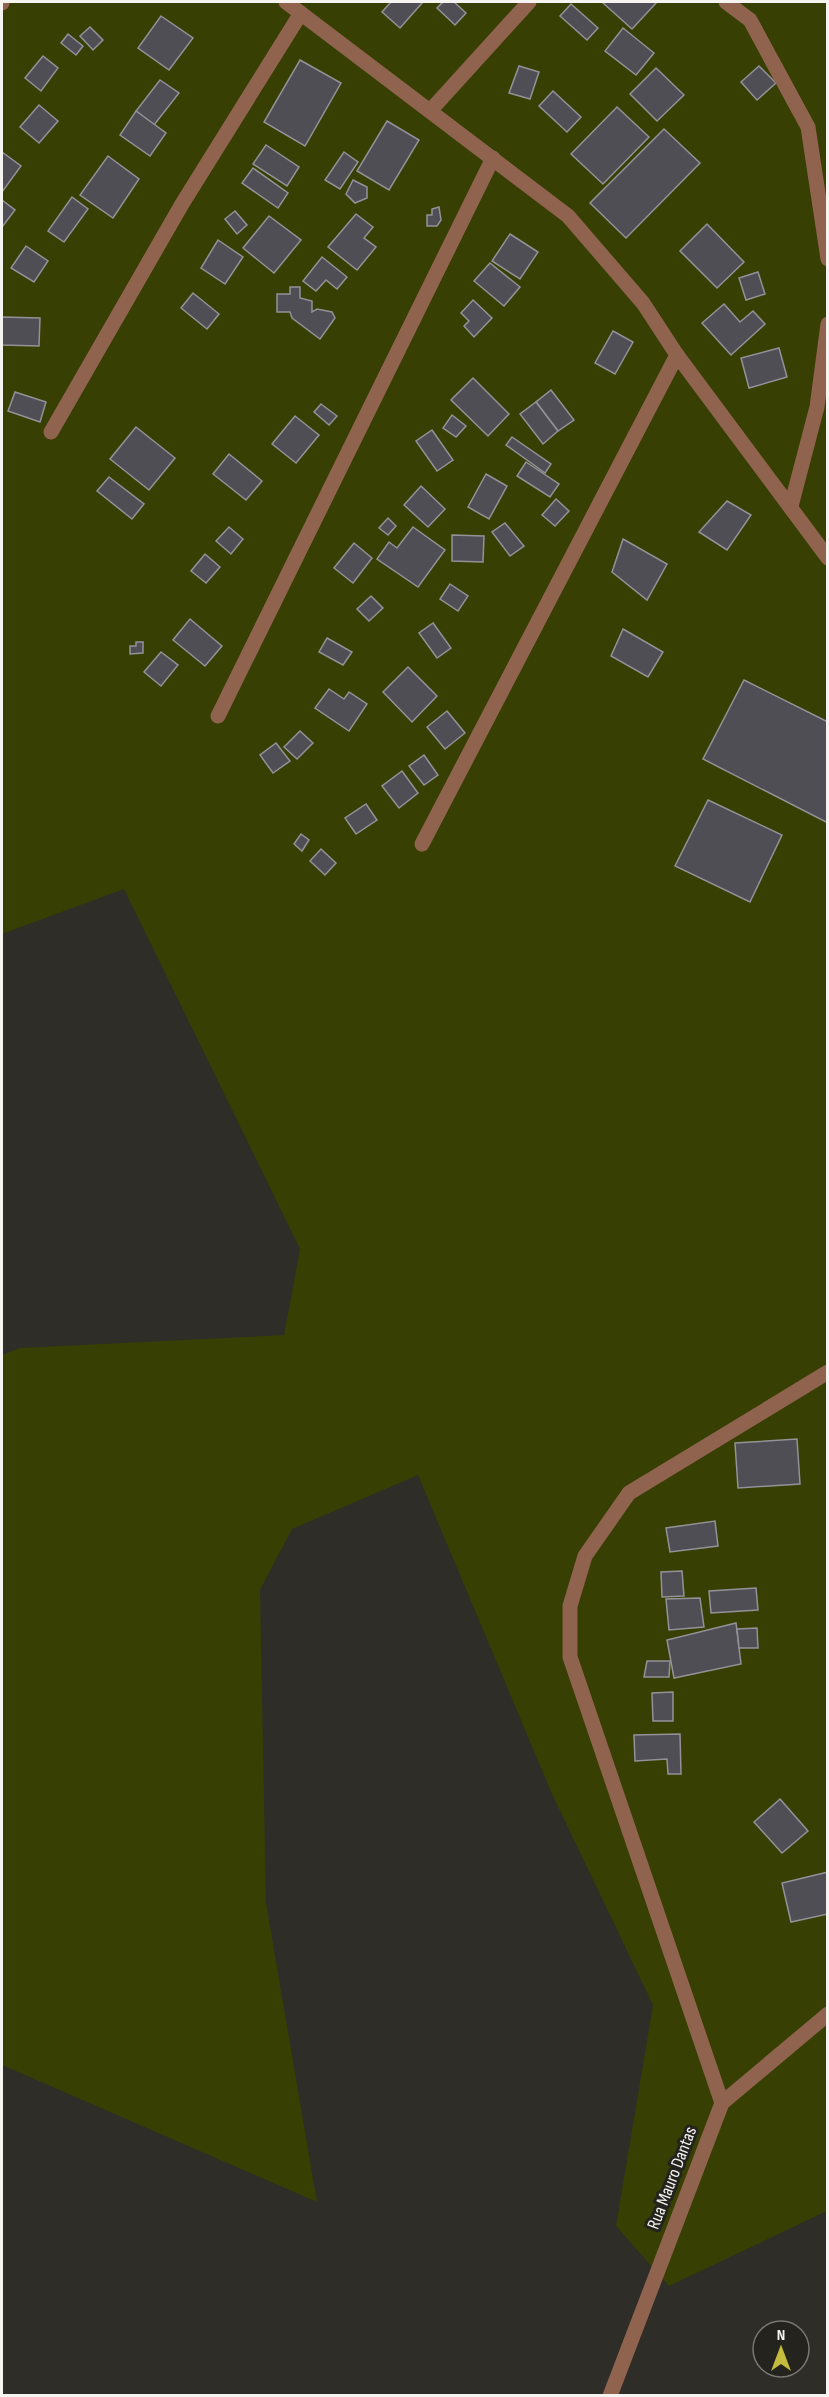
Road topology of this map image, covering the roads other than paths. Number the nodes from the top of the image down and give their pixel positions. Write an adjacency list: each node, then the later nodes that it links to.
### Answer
1 (286, 2): 4 (street)
2 (529, 2): 5 (street)
3 (726, 2): 7 (street)
4 (301, 13): 5 (street); 10 (street)
5 (430, 111): 6 (street)
6 (493, 158): 9 (street); 13 (street)
7 (828, 259)
8 (828, 324): 11 (street)
9 (677, 355): 11 (street); 14 (street)
10 (51, 432)
11 (791, 506): 12 (street)
12 (828, 558)
13 (218, 716)
14 (423, 844)
15 (828, 1372): 17 (street)
16 (828, 2014): 17 (street, Rua Mauro Dantas)
17 (722, 2103): 18 (street, Rua Mauro Dantas)
18 (610, 2396)

